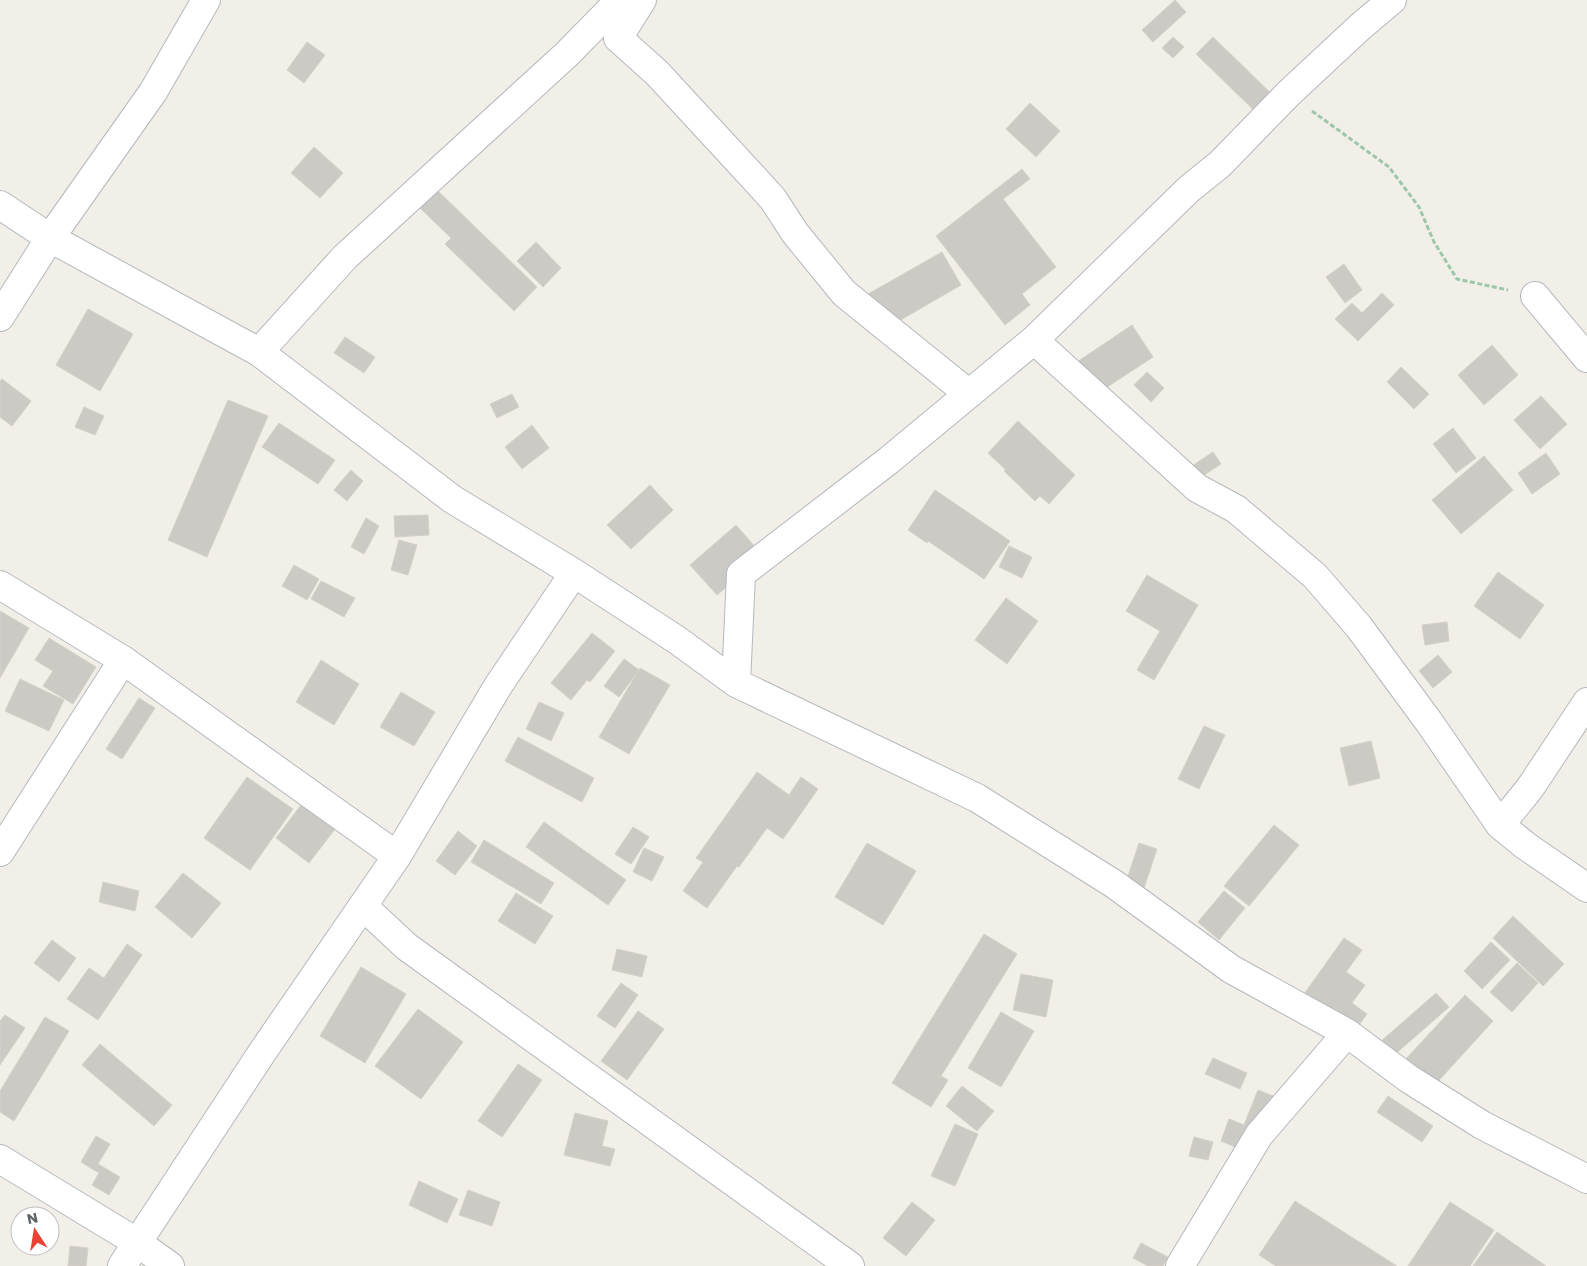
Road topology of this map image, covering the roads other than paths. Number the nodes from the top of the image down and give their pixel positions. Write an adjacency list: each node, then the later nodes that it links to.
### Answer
1 (206, 0): 6 (street)
2 (620, 0): 10 (street)
3 (642, 0): 12 (street)
4 (1392, 0): 9 (street)
5 (0, 205): 6 (street)
6 (50, 238): 8 (street); 10 (street)
7 (1535, 296): 11 (street)
8 (0, 317)
9 (1034, 340): 12 (street); 18 (street)
10 (259, 352): 13 (street)
11 (1587, 358)
12 (969, 394): 16 (street)
13 (574, 573): 16 (street); 20 (street)
14 (0, 584): 15 (street)
15 (122, 660): 19 (street); 20 (street)
16 (736, 683): 23 (street)
17 (1587, 702): 18 (street)
18 (1500, 825): 21 (street)
19 (0, 852)
20 (398, 856): 22 (street)
21 (1587, 888)
22 (364, 906): 26 (street); 29 (street)
23 (1347, 1033): 25 (street); 30 (street)
24 (0, 1159): 26 (street)
25 (1587, 1179)
26 (138, 1243): 27 (street); 28 (street)
27 (122, 1266)
28 (170, 1266)
29 (850, 1266)
30 (1180, 1266)

